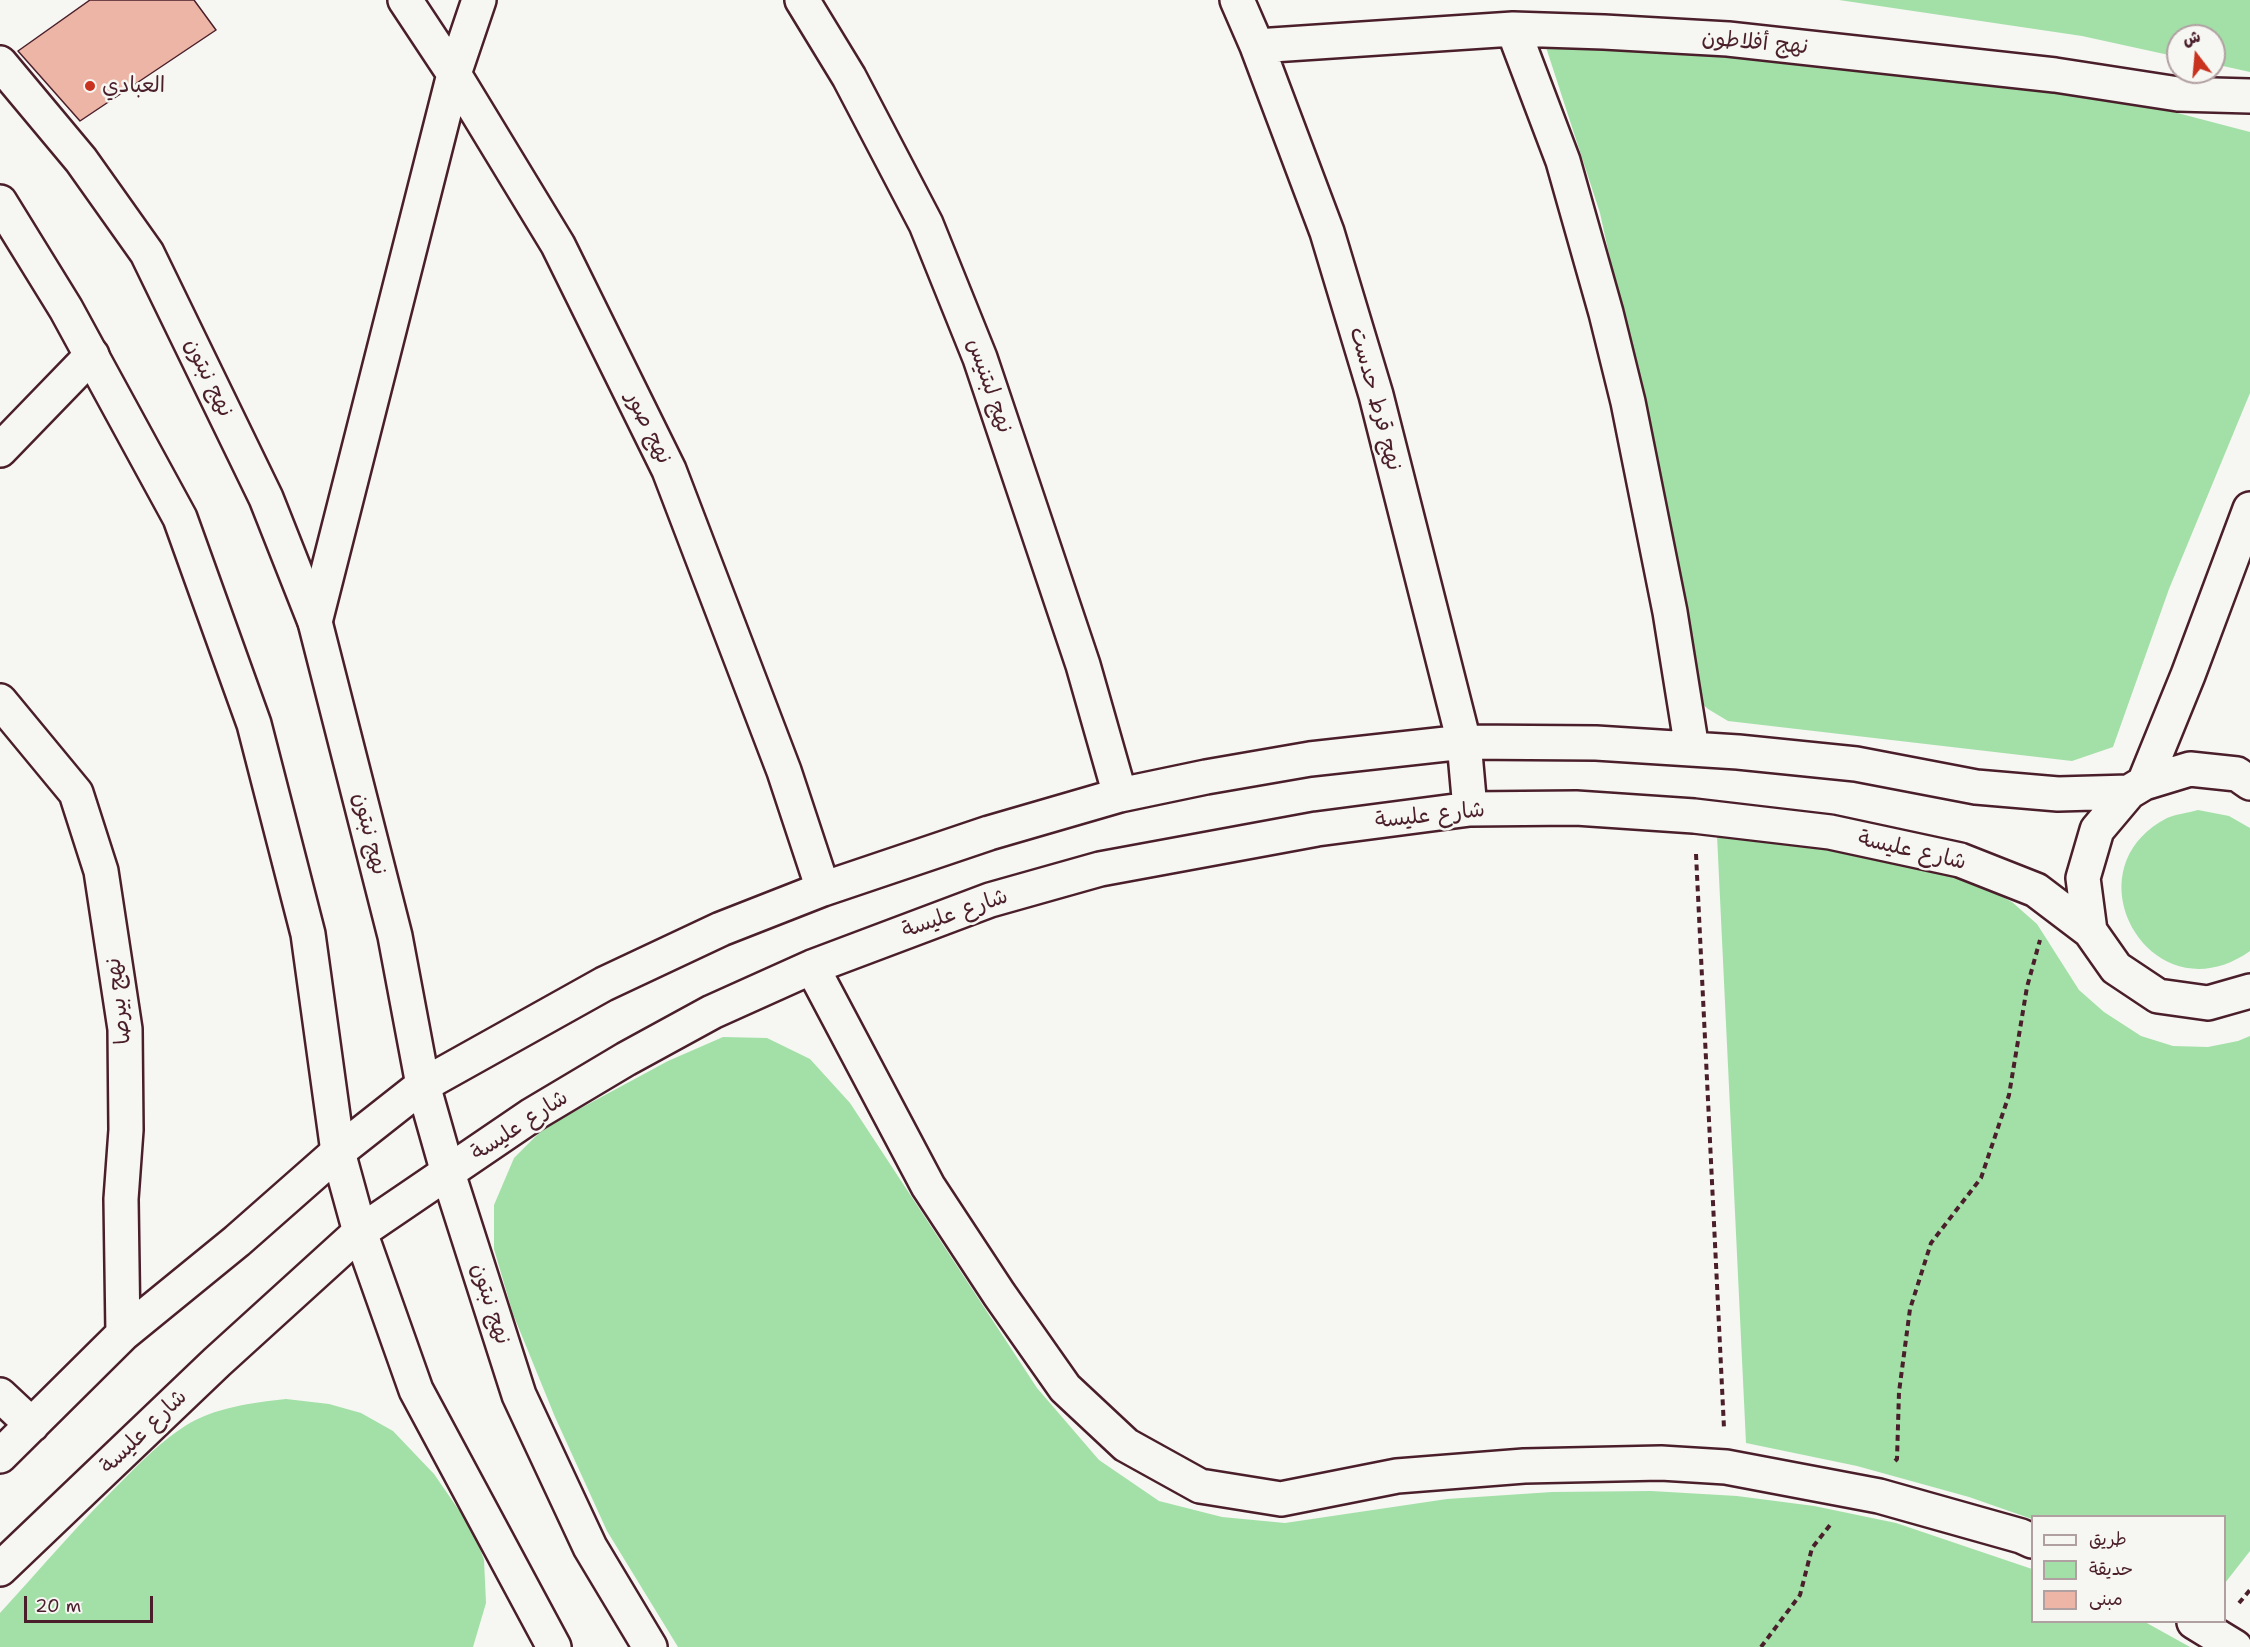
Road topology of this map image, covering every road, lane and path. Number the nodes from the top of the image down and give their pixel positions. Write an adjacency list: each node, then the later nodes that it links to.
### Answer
1 (405, 0): 8 (street, نهج صور)
2 (479, 0): 8 (street)
3 (802, 0): 20 (street, نهج لبتنيس)
4 (1237, 0): 6 (street, نهج قرط حدست)
5 (1513, 29): 6 (street, نهج أفلاطون); 9 (street, نهج أفلاطون); 17 (street)
6 (1257, 46): 16 (street, نهج قرط حدست)
7 (0, 63): 14 (street, نهج نبتون)
8 (454, 74): 14 (street); 23 (street, نهج صور)
9 (2250, 96)
10 (0, 202): 11 (street)
11 (92, 355): 12 (street); 31 (street)
12 (0, 450)
13 (2250, 509): 19 (street)
14 (315, 622): 30 (street, نهج نبتون)
15 (0, 701): 34 (street, نهج بيرصا)
16 (1464, 742): 17 (street); 20 (street); 21 (street, نهج قرط حدست)
17 (1692, 749): 19 (street)
18 (2250, 783): 19 (street)
19 (2137, 788): 25 (street)
20 (1120, 795): 23 (street)
21 (1470, 809): 22 (street, شارع عليسة); 26 (street, شارع عليسة)
22 (1694, 816): 24 (street, شارع عليسة); 38 (path)
23 (823, 889): 30 (street)
24 (2051, 902): 25 (street, شارع عليسة); 39 (path)
25 (2090, 931): 29 (street)
26 (812, 967): 32 (street, شارع عليسة); 38 (street)
27 (2250, 992): 29 (street)
28 (2250, 1000): 29 (street)
29 (2208, 1003)
30 (423, 1085): 31 (street); 32 (street, نهج نبتون)
31 (338, 1152): 33 (street); 34 (street)
32 (448, 1173): 33 (street, شارع عليسة); 44 (street, نهج نبتون)
33 (360, 1232): 41 (street, شارع عليسة); 43 (street)
34 (123, 1334): 36 (street)
35 (0, 1395): 36 (street)
36 (32, 1425): 37 (street)
37 (0, 1456)
38 (1726, 1467): 39 (street)
39 (1858, 1491): 40 (street); 45 (path)
40 (2031, 1541)
41 (0, 1569)
42 (2196, 1623): 46 (street)
43 (554, 1647)
44 (650, 1647)
45 (1761, 1647)
46 (2235, 1647)

